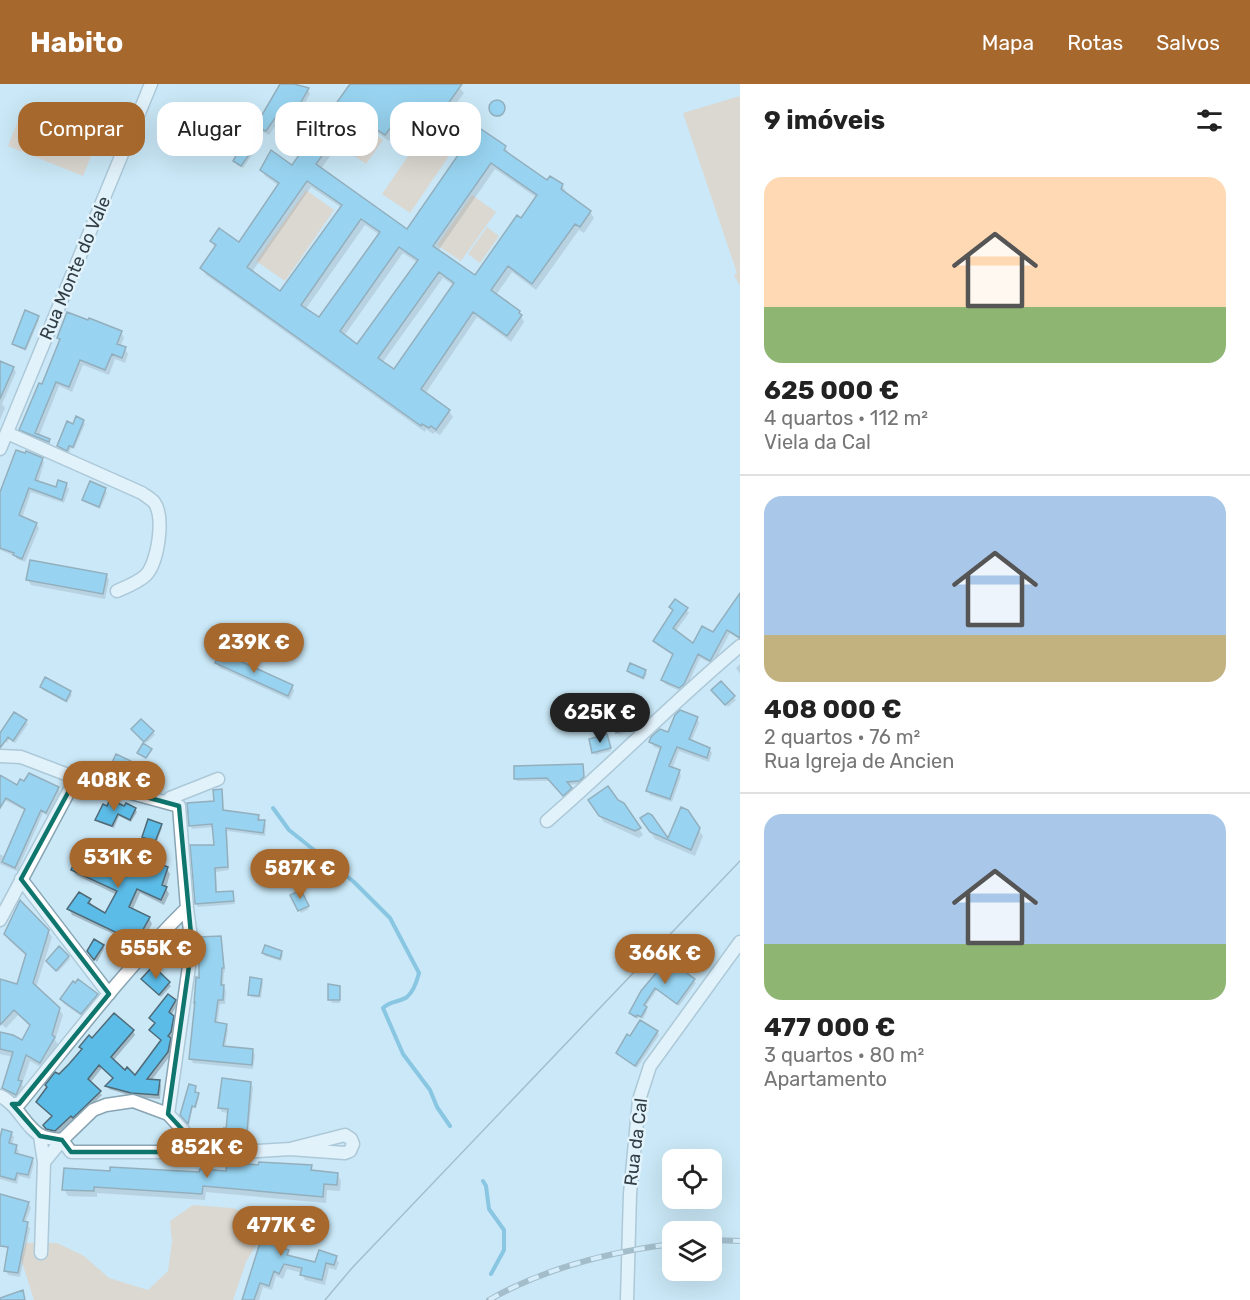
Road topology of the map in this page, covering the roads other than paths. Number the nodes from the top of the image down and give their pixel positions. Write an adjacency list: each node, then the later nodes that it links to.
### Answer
1 (151, 85): 2 (street, Rua Monte do Vale)
2 (7, 433): 3 (street, Rua Monte do Vale); 4 (street)
3 (0, 449)
4 (117, 591)
5 (740, 646): 10 (street)
6 (0, 756): 7 (street)
7 (76, 778): 9 (street); 11 (street)
8 (218, 779): 9 (street)
9 (167, 802): 12 (street)
10 (547, 821)
11 (21, 879): 13 (street); 15 (street)
12 (187, 908): 15 (street); 18 (street)
13 (0, 921)
14 (740, 942): 25 (street, Rua da Cal)
15 (109, 994): 17 (street)
16 (0, 1096): 17 (street)
17 (12, 1104): 19 (street)
18 (168, 1114): 20 (street); 22 (street)
19 (40, 1136): 20 (street); 23 (street)
20 (62, 1140): 22 (street); 23 (street)
21 (291, 1149): 22 (street)
22 (203, 1152)
23 (44, 1161): 24 (street)
24 (41, 1253)
25 (627, 1300)

